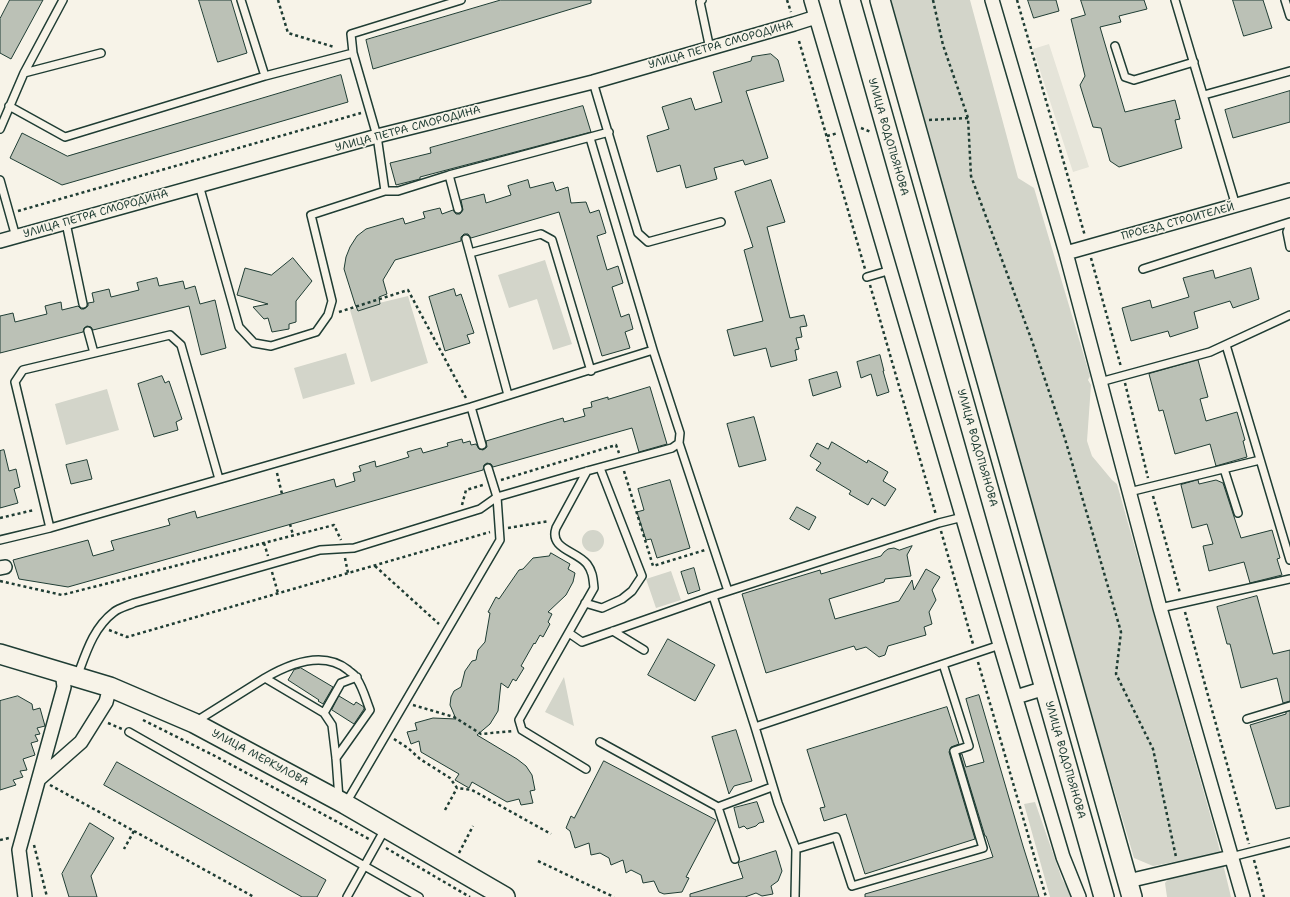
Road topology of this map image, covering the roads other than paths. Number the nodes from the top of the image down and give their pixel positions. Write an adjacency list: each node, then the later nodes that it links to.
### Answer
1 (63, 0): 19 (lane)
2 (241, 0): 20 (lane)
3 (461, 0): 16 (lane)
4 (702, 0): 14 (lane)
5 (811, 0): 12 (street)
6 (850, 0): 88 (main road, УЛИЦА ВОДОПЬЯНОВА)
7 (880, 0): 109 (main road)
8 (992, 0): 44 (street)
9 (1175, 0): 17 (lane)
10 (1285, 0): 11 (lane)
11 (1290, 16)
12 (816, 17): 14 (street, УЛИЦА ПЕТРА СМОРОДИНА); 46 (street)
13 (1115, 46): 17 (lane)
14 (710, 49): 21 (street, УЛИЦА ПЕТРА СМОРОДИНА)
15 (101, 52): 19 (lane)
16 (353, 53): 20 (lane); 26 (lane)
17 (1194, 62): 22 (lane)
18 (1290, 71): 22 (lane)
19 (24, 73): 23 (lane)
20 (265, 76): 23 (lane)
21 (593, 82): 25 (lane); 26 (street, УЛИЦА ПЕТРА СМОРОДИНА)
22 (1204, 95): 33 (lane)
23 (8, 106): 24 (lane)
24 (0, 129)
25 (608, 132): 27 (lane); 35 (lane)
26 (377, 136): 30 (street, УЛИЦА ПЕТРА СМОРОДИНА); 32 (lane)
27 (590, 138): 28 (lane); 52 (lane)
28 (449, 175): 32 (lane); 34 (lane)
29 (0, 180): 39 (lane)
30 (199, 185): 32 (lane); 37 (street, УЛИЦА ПЕТРА СМОРОДИНА)
31 (1290, 190): 33 (street, ПРОЕЗД СТРОИТЕЛЕЙ)
32 (385, 191)
33 (1236, 206): 44 (street, ПРОЕЗД СТРОИТЕЛЕЙ)
34 (458, 209)
35 (721, 222)
36 (1290, 222): 45 (lane)
37 (66, 223): 39 (street, УЛИЦА ПЕТРА СМОРОДИНА); 48 (lane)
38 (1290, 226): 42 (lane)
39 (16, 237): 41 (street, УЛИЦА ПЕТРА СМОРОДИНА)
40 (466, 239): 43 (lane)
41 (0, 241)
42 (1290, 246)
43 (470, 253): 54 (lane); 56 (lane)
44 (1066, 253): 55 (street)
45 (1143, 269)
46 (891, 270): 47 (lane); 69 (street)
47 (867, 277)
48 (83, 304)
49 (1290, 315): 51 (lane)
50 (88, 331): 53 (lane)
51 (1226, 345): 55 (lane); 60 (lane)
52 (653, 350): 54 (lane); 58 (lane)
53 (94, 353): 65 (lane); 70 (lane)
54 (591, 371): 56 (lane)
55 (1100, 382): 66 (street)
56 (508, 395): 57 (lane)
57 (471, 407): 59 (lane); 65 (lane)
58 (679, 443): 62 (lane); 74 (lane)
59 (482, 445)
60 (1260, 460): 63 (lane); 72 (lane)
61 (488, 468): 67 (lane)
62 (600, 468): 64 (lane); 76 (lane)
63 (1224, 469): 66 (lane); 68 (lane)
64 (587, 471): 67 (lane); 76 (lane)
65 (219, 479): 70 (lane)
66 (1129, 492): 77 (street)
67 (497, 498): 84 (lane); 101 (lane)
68 (1238, 513)
69 (963, 517): 74 (lane); 80 (street)
70 (50, 528): 71 (lane)
71 (0, 540)
72 (1290, 560)
73 (1290, 579): 77 (lane)
74 (728, 591): 75 (lane)
75 (713, 596): 78 (lane); 94 (lane)
76 (585, 603): 79 (lane)
77 (1160, 608): 106 (street)
78 (613, 631): 79 (lane); 82 (lane)
79 (568, 634): 98 (lane)
80 (1000, 645): 83 (lane); 89 (street)
81 (1, 650): 84 (main road, УЛИЦА МЕРКУЛОВА)
82 (644, 650)
83 (943, 664): 94 (lane); 105 (lane)
84 (69, 674): 87 (main road, УЛИЦА МЕРКУЛОВА); 99 (street)
85 (357, 677): 86 (lane); 91 (lane); 97 (lane)
86 (265, 678): 91 (lane); 93 (lane)
87 (110, 686): 93 (main road, УЛИЦА МЕРКУЛОВА); 99 (street)
88 (1045, 688): 89 (street); 116 (main road, УЛИЦА ВОДОПЬЯНОВА)
89 (1016, 697): 115 (street)
90 (1290, 706): 92 (lane)
91 (324, 713): 97 (lane)
92 (1247, 719)
93 (194, 723): 101 (main road, УЛИЦА МЕРКУЛОВА)
94 (755, 727): 100 (lane)
95 (130, 732): 108 (lane)
96 (600, 742): 102 (lane)
97 (336, 758): 101 (lane)
98 (586, 769)
99 (39, 779): 110 (street)
100 (772, 787): 102 (lane); 105 (lane)
101 (342, 802): 103 (main road, УЛИЦА МЕРКУЛОВА)
102 (718, 807): 107 (lane)
103 (382, 835): 108 (lane); 113 (main road, УЛИЦА МЕРКУЛОВА)
104 (1290, 842): 106 (lane)
105 (796, 849): 114 (lane)
106 (1231, 857): 109 (street); 117 (street)
107 (735, 859)
108 (364, 866): 111 (lane); 112 (lane)
109 (1130, 889)
110 (25, 897)
111 (347, 897)
112 (419, 897)
113 (505, 897)
114 (796, 897)
115 (1080, 897)
116 (1104, 897)
117 (1242, 897)

